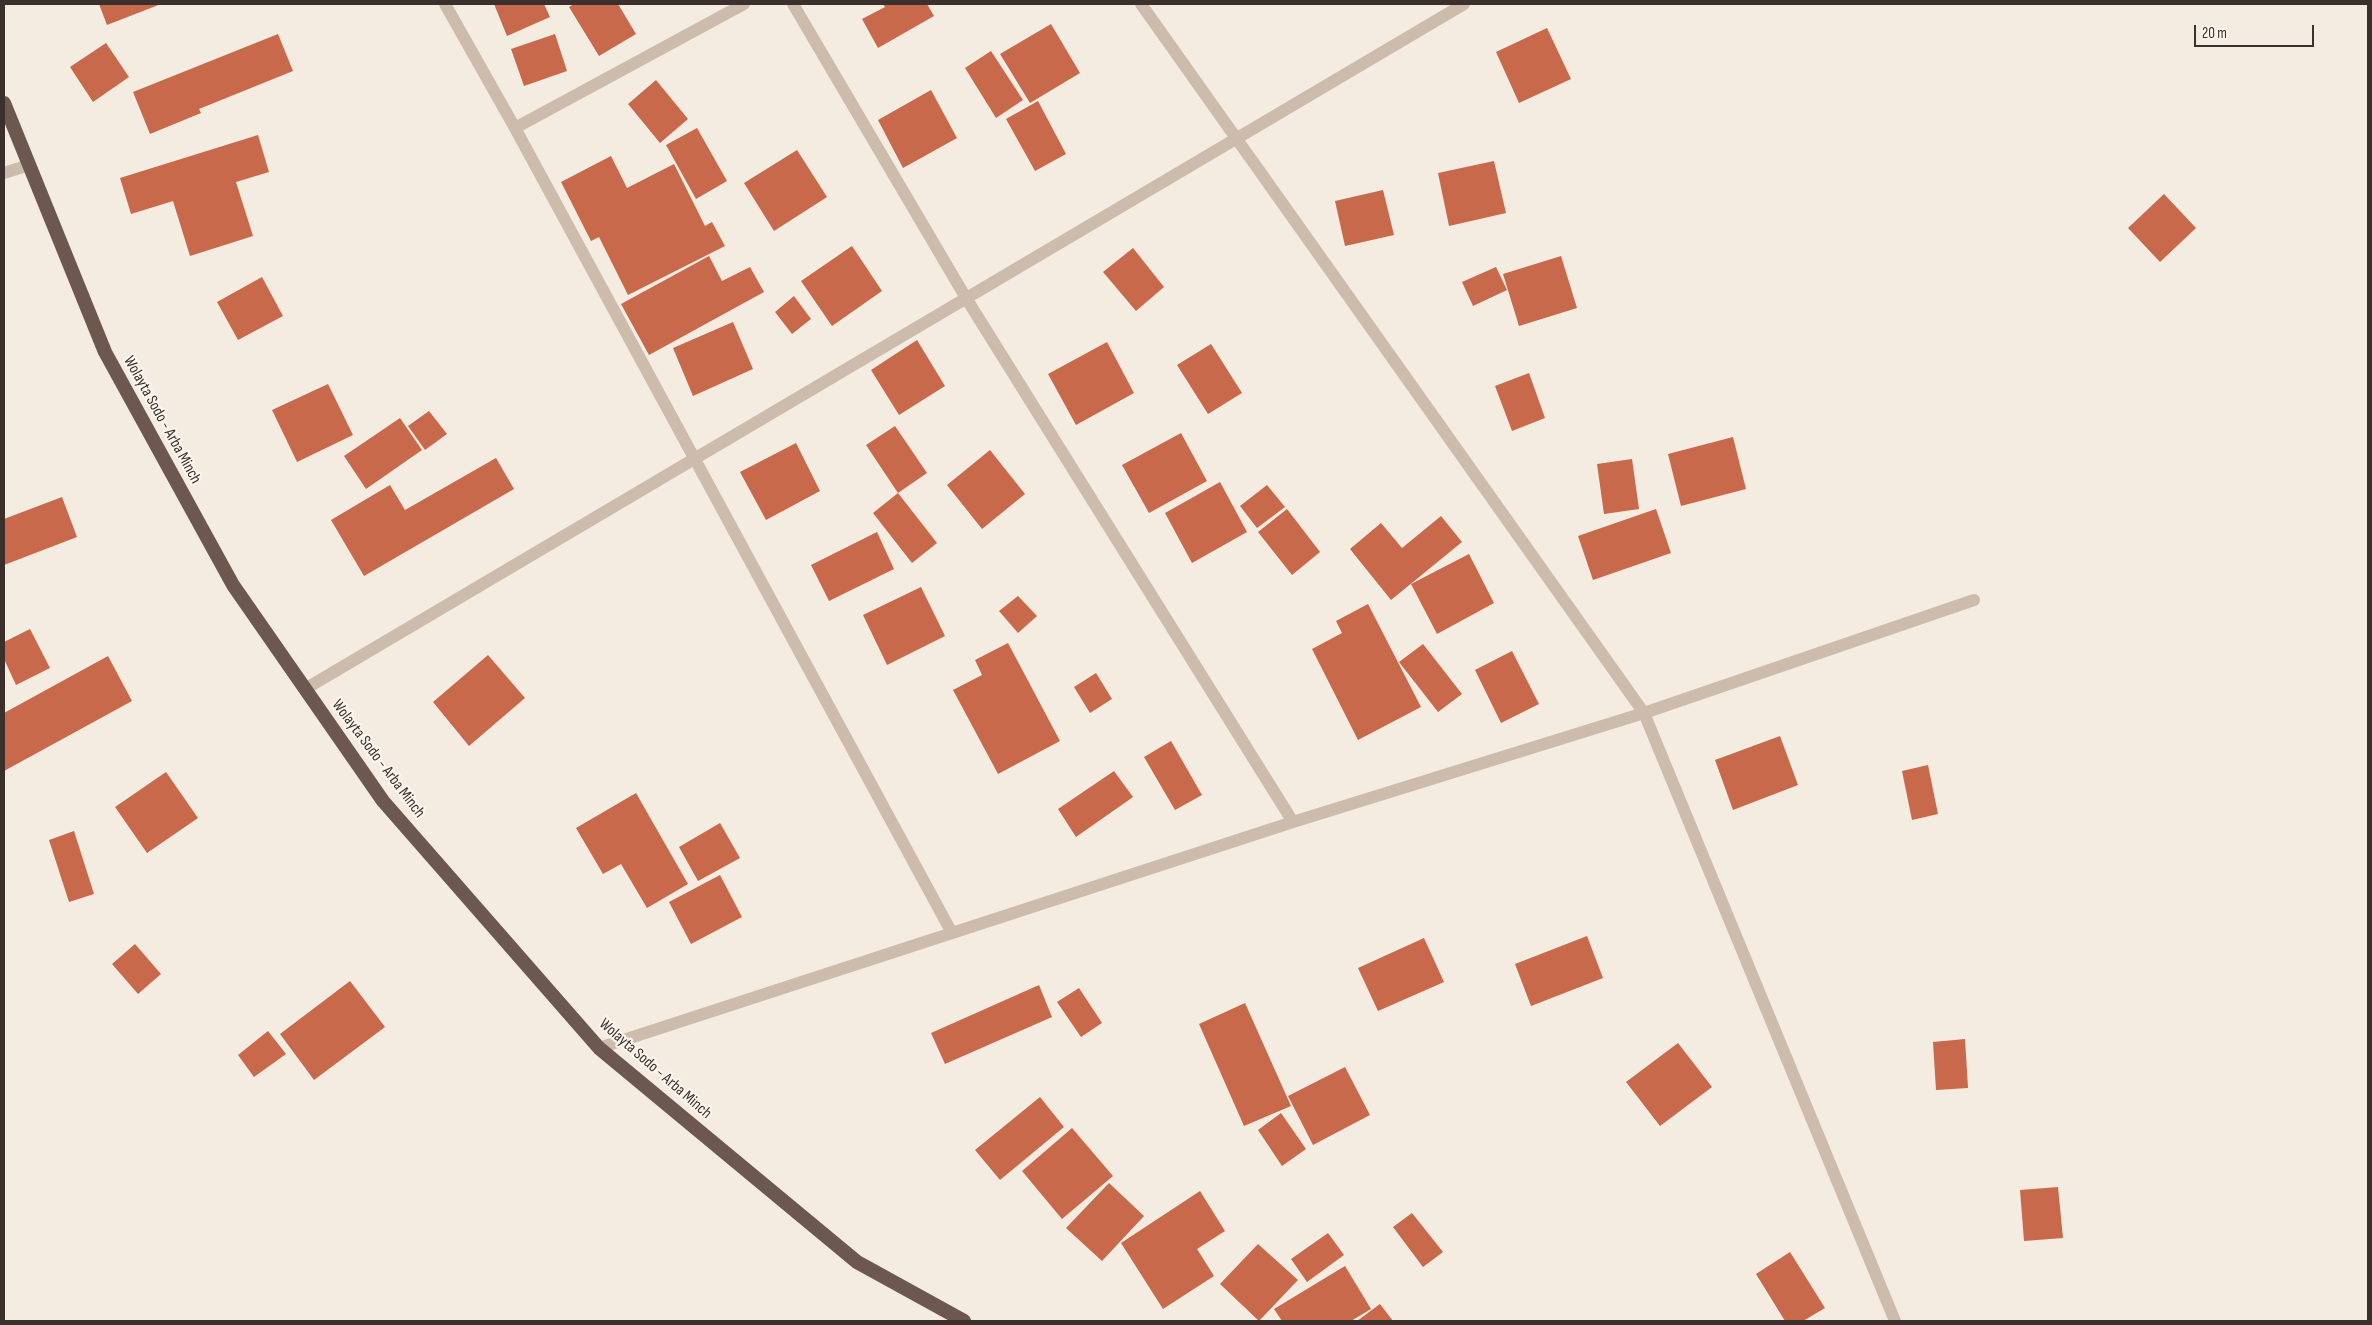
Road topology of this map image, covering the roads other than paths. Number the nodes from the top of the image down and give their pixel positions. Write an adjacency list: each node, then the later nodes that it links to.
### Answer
1 (446, 4): 7 (street)
2 (744, 4): 7 (street)
3 (793, 4): 11 (street)
4 (1141, 4): 8 (street)
5 (1464, 4): 8 (street)
6 (4, 103): 9 (highway, Wolayta Sodo - Arba Minch)
7 (515, 128): 12 (street)
8 (1237, 139): 11 (street); 15 (street)
9 (29, 165): 10 (street); 14 (highway, Wolayta Sodo - Arba Minch)
10 (4, 173)
11 (966, 298): 12 (street); 16 (street)
12 (695, 459): 14 (street); 17 (street)
13 (1974, 600): 15 (street)
14 (305, 689): 18 (highway, Wolayta Sodo - Arba Minch)
15 (1644, 713): 16 (street); 20 (street)
16 (1293, 822): 17 (street)
17 (952, 932): 18 (street)
18 (599, 1048): 19 (highway, Wolayta Sodo - Arba Minch)
19 (964, 1321)
20 (1894, 1321)

